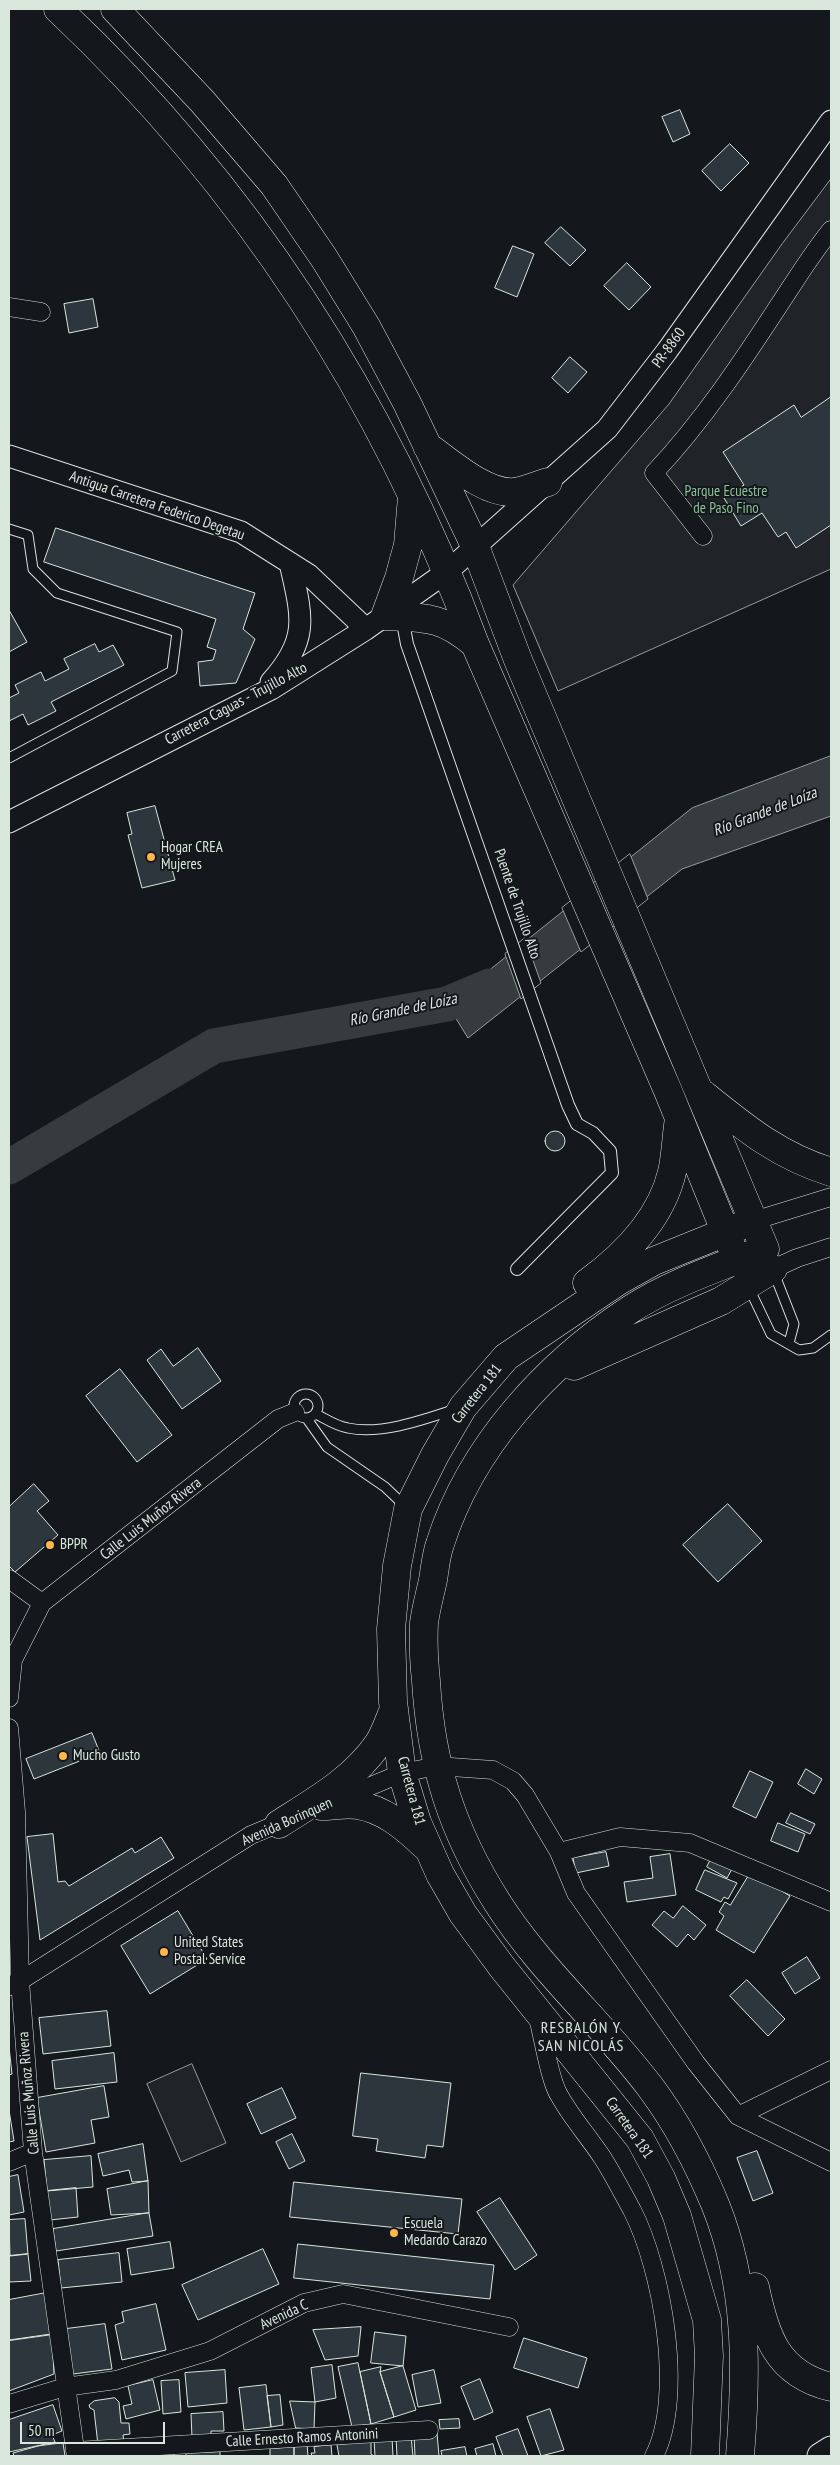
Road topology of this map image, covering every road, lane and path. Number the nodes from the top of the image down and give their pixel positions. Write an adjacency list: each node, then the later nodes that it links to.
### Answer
1 (58, 9): 10 (main road)
2 (115, 9): 7 (main road)
3 (831, 121): 9 (street, PR-8860 / PR-8860)
4 (831, 230): 12 (street)
5 (9, 307): 6 (street)
6 (41, 312)
7 (427, 446): 9 (main road); 13 (main road)
8 (10, 459): 14 (street, Antigua Carretera Federico Degetau)
9 (548, 482): 13 (street, PR-8860 / PR-8860)
10 (412, 496): 15 (main road); 16 (main road)
11 (9, 529): 19 (lane)
12 (703, 536)
13 (475, 546): 15 (street, Carretera Caguas - Trujillo Alto); 21 (main road)
14 (290, 563): 16 (street, Antigua Carretera Federico Degetau); 18 (street)
15 (448, 571): 16 (street, Carretera Caguas - Trujillo Alto); 17 (main road)
16 (384, 620): 17 (main road); 18 (street, Carretera Caguas - Trujillo Alto); 29 (street, Puente de Trujillo Alto)
17 (475, 644): 22 (main road)
18 (260, 695): 20 (street, Carretera Caguas - Trujillo Alto)
19 (9, 758)
20 (9, 822)
21 (698, 1084): 23 (main road); 25 (main road)
22 (679, 1117): 26 (main road); 33 (main road)
23 (831, 1172)
24 (831, 1197): 25 (street)
25 (753, 1221): 26 (main road, Carretera 181); 28 (main road)
26 (725, 1231): 30 (main road); 33 (main road, Carretera 181)
27 (831, 1247): 28 (street)
28 (769, 1259): 30 (main road); 32 (lane)
29 (517, 1269)
30 (742, 1272): 32 (lane); 43 (main road)
31 (831, 1335): 32 (lane)
32 (789, 1342)
33 (506, 1357): 34 (main road, Carretera 181)
34 (463, 1407): 35 (lane); 37 (main road, Carretera 181)
35 (316, 1414): 36 (lane); 36 (lane)
36 (301, 1415): 37 (lane); 39 (street, Calle Luis Muñoz Rivera)
37 (408, 1509): 41 (main road, Carretera 181)
38 (9, 1579): 39 (street)
39 (42, 1603): 40 (street, Calle Luis Muñoz Rivera)
40 (9, 1698)
41 (394, 1709): 44 (main road, Carretera 181); 46 (main road)
42 (9, 1728): 49 (street, Calle Luis Muñoz Rivera)
43 (437, 1766): 44 (street, Avenida Borinquen); 48 (street, Avenida Borinquen); 58 (main road)
44 (402, 1773): 45 (street, Avenida Borinquen); 47 (main road, Carretera 181)
45 (321, 1806): 46 (street, Avenida Borinquen); 47 (main road)
46 (279, 1824): 51 (street, Avenida Borinquen)
47 (430, 1851): 52 (main road, Carretera 181)
48 (558, 1852): 50 (street); 54 (street, Avenida Borinquen)
49 (13, 1867): 51 (street, Calle Luis Muñoz Rivera)
50 (831, 1902)
51 (14, 1983): 55 (street, Calle Luis Muñoz Rivera)
52 (536, 2011): 60 (main road, Carretera 181); 67 (street)
53 (831, 2070): 54 (street)
54 (738, 2116): 57 (street)
55 (33, 2152): 56 (street); 61 (street, Calle Luis Muñoz Rivera)
56 (9, 2162)
57 (831, 2162)
58 (716, 2206): 62 (main road); 70 (main road)
59 (509, 2327): 61 (street, Avenida C)
60 (708, 2372): 68 (main road); 69 (main road, Carretera 181)
61 (65, 2387): 63 (street, Avenida C); 66 (street, Calle Luis Muñoz Rivera)
62 (831, 2387)
63 (9, 2404)
64 (429, 2430): 66 (street, Calle Ernesto Ramos Antonini)
65 (831, 2449): 71 (main road)
66 (76, 2454)
67 (654, 2456)
68 (687, 2456)
69 (705, 2456)
70 (740, 2456)
71 (820, 2456)

